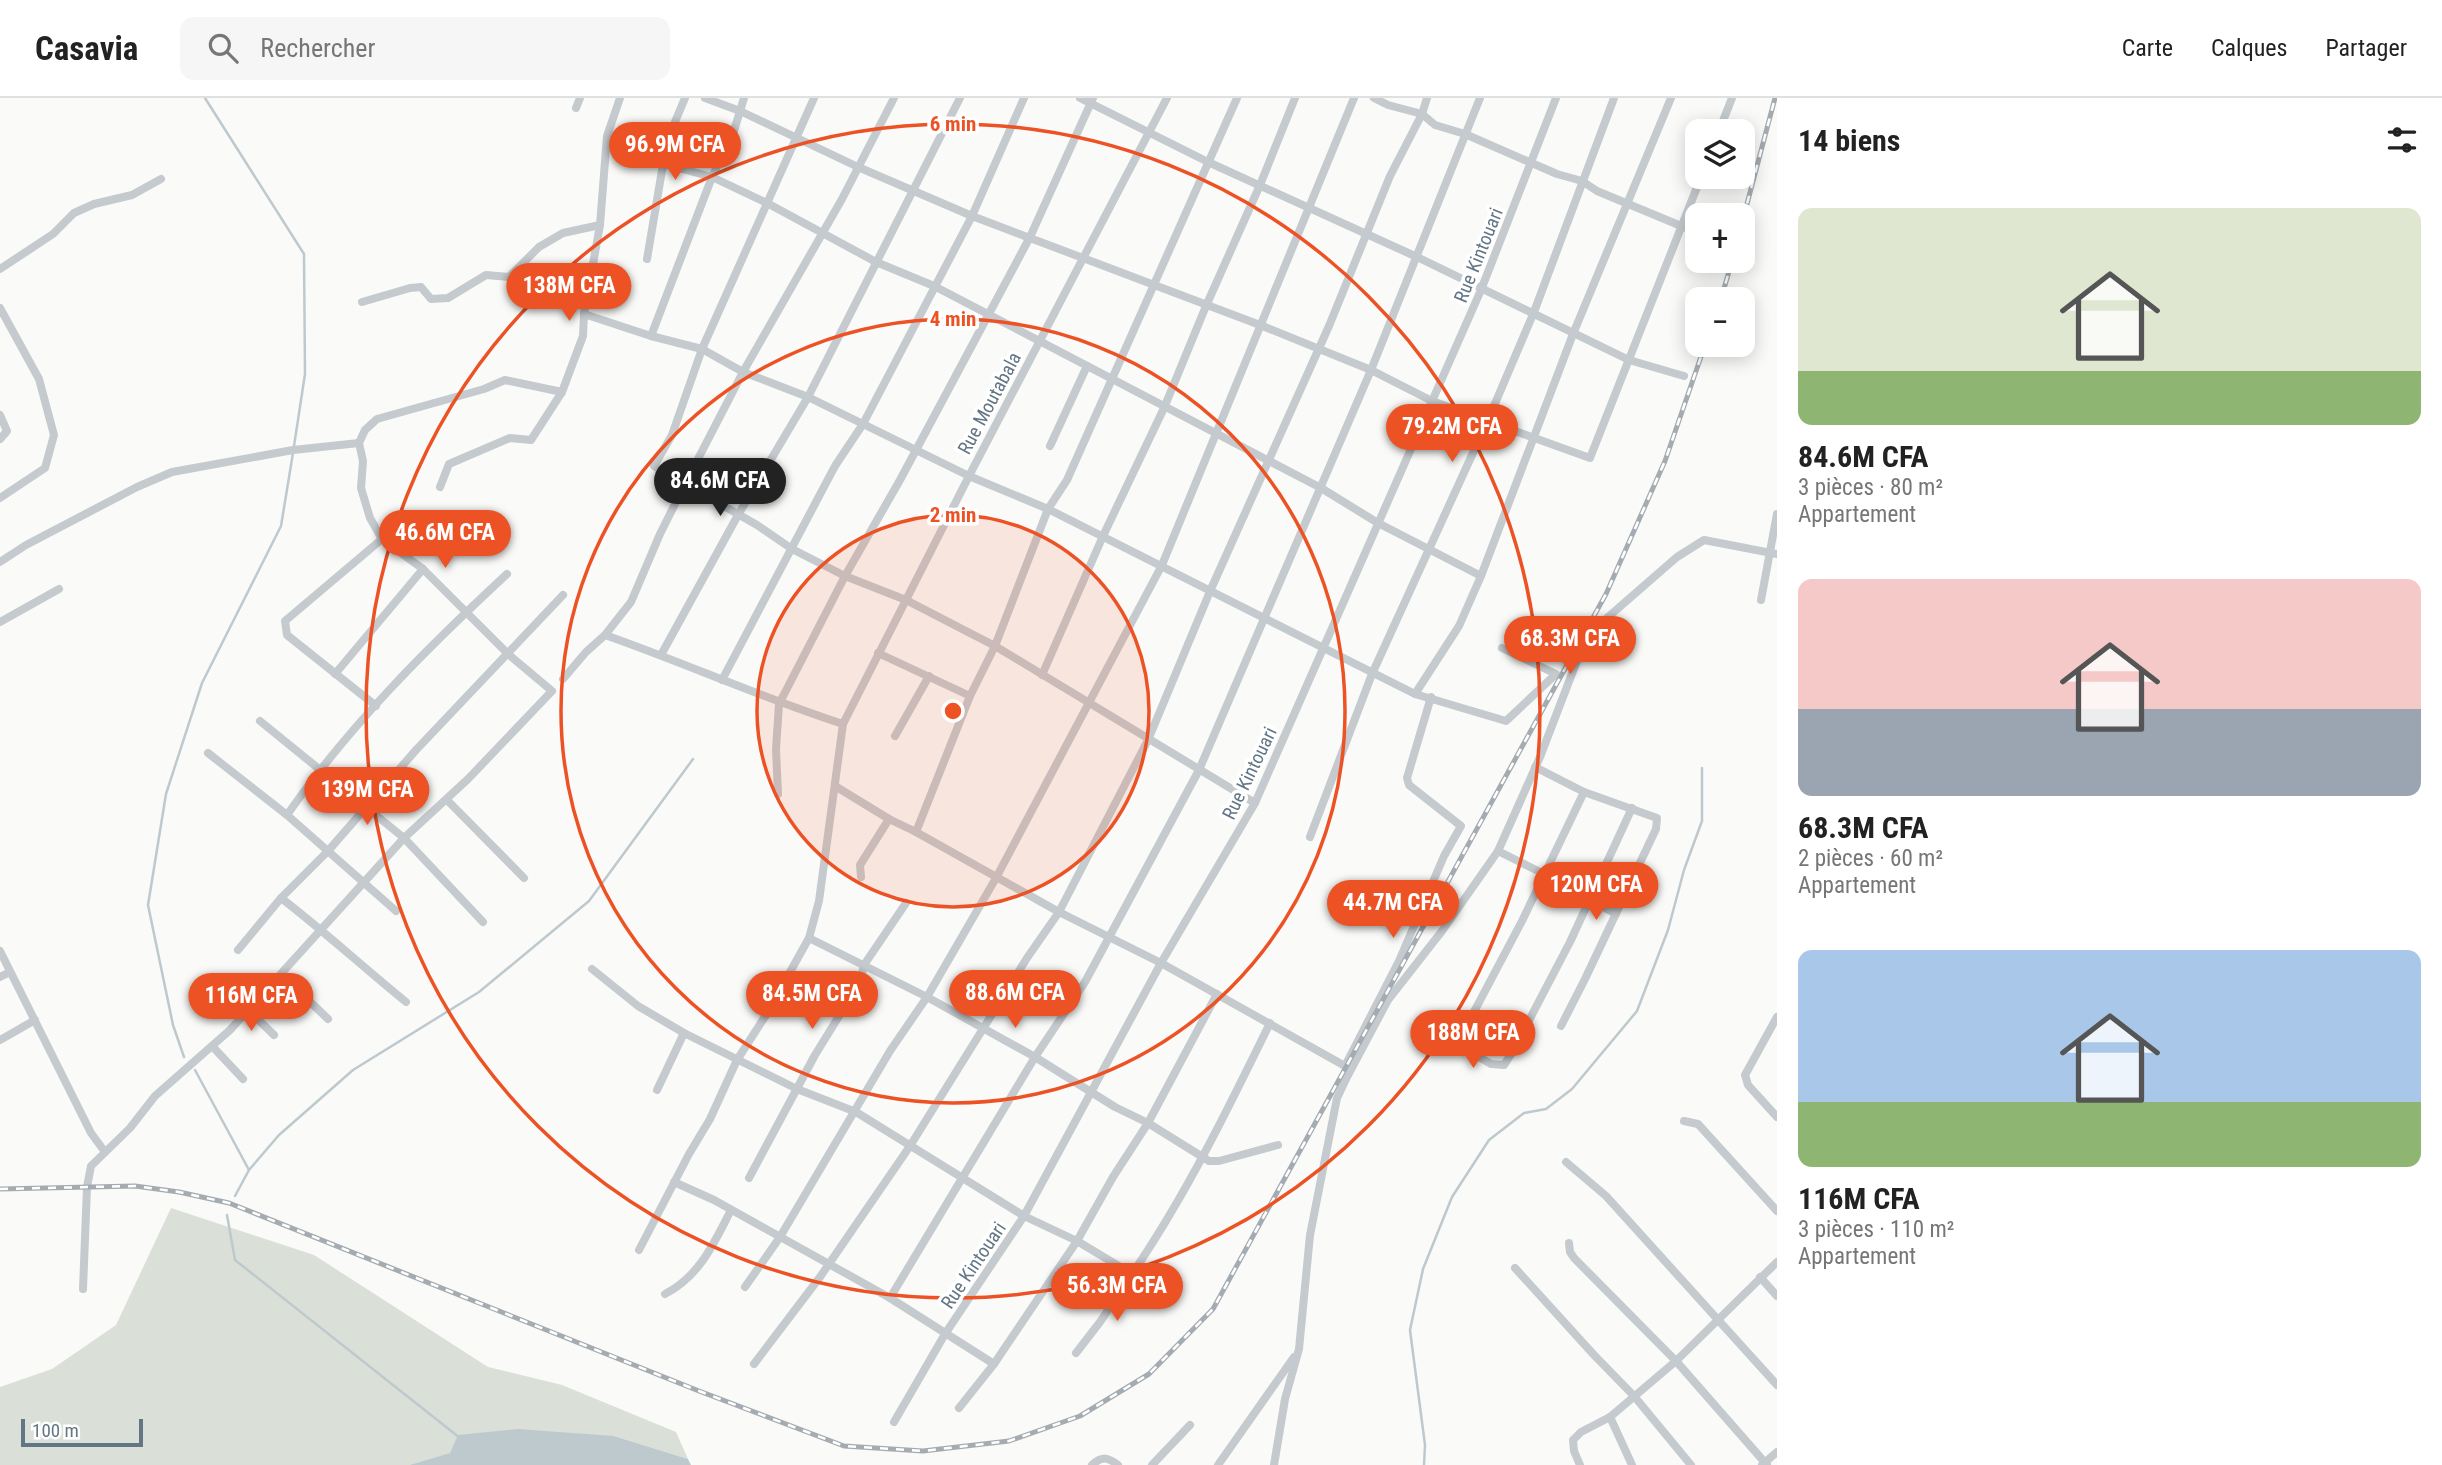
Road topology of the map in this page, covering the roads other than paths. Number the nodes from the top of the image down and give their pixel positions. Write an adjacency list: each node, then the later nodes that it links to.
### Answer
1 (580, 98): 23 (street)
2 (620, 98): 44 (street)
3 (685, 98): 32 (street)
4 (705, 98): 24 (street)
5 (744, 98): 24 (street)
6 (814, 98): 29 (street)
7 (894, 98): 33 (street)
8 (960, 98): 39 (street)
9 (1024, 98): 43 (street)
10 (1080, 98): 22 (street)
11 (1167, 98): 27 (street, Rue Moutabala)
12 (1237, 98): 30 (street)
13 (1295, 98): 37 (street)
14 (1354, 98): 42 (street)
15 (1374, 98): 25 (street)
16 (1427, 98): 25 (street)
17 (1480, 98): 28 (street)
18 (1556, 98): 31 (street, Rue Kintouari)
19 (1614, 98): 36 (street)
20 (1671, 98): 40 (street)
21 (1732, 98): 26 (street)
22 (1092, 100): 27 (street); 49 (street)
23 (576, 108)
24 (740, 111): 29 (street); 34 (street)
25 (1422, 114): 28 (street); 48 (street)
26 (1724, 119)
27 (1149, 133): 30 (street); 50 (street, Rue Moutabala)
28 (1465, 134): 31 (street); 51 (street)
29 (797, 137): 33 (street); 41 (street)
30 (1208, 162): 37 (street); 55 (street)
31 (1533, 162): 36 (street); 57 (street, Rue Kintouari)
32 (664, 164): 34 (street); 52 (street)
33 (858, 167): 39 (street); 47 (street)
34 (712, 177): 41 (street); 66 (street)
35 (161, 179): 54 (street)
36 (1582, 181): 40 (street); 61 (street)
37 (1260, 185): 42 (street); 59 (street)
38 (1695, 189): 45 (street)
39 (913, 191): 43 (street); 53 (street)
40 (1627, 202): 45 (street); 65 (street)
41 (767, 203): 47 (street); 68 (street)
42 (1310, 207): 48 (street); 64 (street)
43 (972, 216): 49 (street); 56 (street)
44 (600, 225): 58 (street); 62 (street)
45 (1680, 226): 46 (street); 70 (street)
46 (1685, 228)
47 (823, 233): 53 (street); 73 (street)
48 (1365, 233): 51 (street); 69 (street)
49 (1030, 237): 50 (street); 63 (street)
50 (1084, 257): 55 (street); 67 (street, Rue Moutabala)
51 (1417, 257): 57 (street); 72 (street)
52 (647, 260)
53 (876, 262): 56 (street); 77 (street)
54 (0, 269)
55 (1153, 285): 59 (street); 75 (street)
56 (934, 286): 63 (street); 82 (street)
57 (1481, 290): 61 (street); 78 (street, Rue Kintouari)
58 (362, 302)
59 (1206, 306): 64 (street); 79 (street)
60 (0, 308): 94 (street)
61 (1534, 312): 65 (street); 81 (street)
62 (584, 314): 66 (street); 76 (street)
63 (989, 316): 67 (street); 88 (street)
64 (1260, 326): 69 (street); 83 (street)
65 (1573, 334): 70 (street); 85 (street)
66 (651, 336): 68 (street)
67 (1039, 341): 71 (street); 90 (street, Rue Moutabala)
68 (702, 349): 73 (street); 91 (street)
69 (1318, 349): 72 (street); 89 (street)
70 (1629, 360): 74 (street); 85 (street)
71 (1087, 366): 75 (street); 87 (street)
72 (1371, 370): 78 (street); 93 (street)
73 (743, 372): 77 (street); 91 (street)
74 (1684, 376)
75 (1112, 379): 79 (street); 95 (street)
76 (562, 392): 86 (street); 92 (street)
77 (808, 397): 82 (street); 97 (street)
78 (1432, 401): 81 (street); 98 (street, Rue Kintouari)
79 (1164, 408): 83 (street); 99 (street)
80 (0, 415): 84 (street)
81 (1488, 420): 85 (street); 101 (street)
82 (863, 424): 88 (street); 102 (street)
83 (1217, 435): 89 (street); 105 (street)
84 (0, 439)
85 (1534, 439): 109 (street)
86 (359, 443): 100 (street); 104 (street)
87 (1050, 446)
88 (915, 449): 90 (street); 108 (street)
89 (1268, 462): 93 (street); 111 (street)
90 (969, 476): 95 (street); 113 (street, Rue Moutabala)
91 (685, 484): 97 (street); 118 (street)
92 (440, 487)
93 (1321, 488): 98 (street); 116 (street)
94 (0, 498)
95 (1048, 509): 99 (street); 119 (street)
96 (1777, 514): 103 (street)
97 (738, 515): 102 (street); 124 (street)
98 (1378, 523): 101 (street); 120 (street, Rue Kintouari)
99 (1103, 536): 105 (street); 127 (street)
100 (382, 539): 106 (street); 125 (street)
101 (1429, 548): 109 (street); 126 (street)
102 (792, 549): 108 (street); 130 (street)
103 (1773, 553): 114 (street); 142 (street)
104 (0, 562)
105 (1162, 565): 111 (street); 135 (street)
106 (423, 569): 115 (street); 125 (street)
107 (507, 574): 115 (street)
108 (845, 576): 113 (street); 134 (street)
109 (1480, 576): 131 (street)
110 (60, 589): 117 (street)
111 (1211, 589): 116 (street); 140 (street)
112 (564, 596): 123 (street)
113 (906, 600): 119 (street); 122 (street, Rue Moutabala)
114 (1761, 600)
115 (466, 612): 123 (street); 136 (street)
116 (1266, 617): 120 (street); 144 (street)
117 (0, 622)
118 (605, 635): 124 (street); 129 (street)
119 (995, 646): 127 (street); 132 (street)
120 (1323, 648): 126 (street); 149 (street, Rue Kintouari)
121 (1502, 648): 133 (street)
122 (878, 653): 128 (street); 138 (street, Rue Moutabala)
123 (508, 654): 148 (street); 150 (street)
124 (661, 655): 130 (street)
125 (335, 674): 136 (street)
126 (1372, 674): 131 (street); 155 (street)
127 (1042, 675): 135 (street)
128 (929, 676): 132 (street); 139 (street)
129 (563, 679)
130 (722, 680): 134 (street)
131 (1415, 694): 133 (street)
132 (970, 696): 154 (street)
133 (1431, 697): 189 (street)
134 (779, 704): 138 (street); 147 (street)
135 (1090, 704): 140 (street); 162 (street)
136 (376, 705): 143 (street)
137 (260, 721): 143 (street)
138 (843, 724): 145 (street, Rue Moutabala)
139 (895, 736)
140 (1148, 740): 144 (street); 168 (street)
141 (208, 753): 152 (street)
142 (1535, 767): 146 (street); 158 (street)
143 (320, 769): 150 (street); 152 (street)
144 (1199, 770): 149 (street); 172 (street)
145 (835, 786): 153 (street); 173 (street, Rue Moutabala)
146 (1584, 792): 151 (street); 159 (street)
147 (778, 794)
148 (447, 800): 156 (street); 161 (street)
149 (1255, 803): 176 (street, Rue Kintouari)
150 (366, 807): 156 (street); 157 (street)
151 (1632, 808): 165 (street); 169 (street)
152 (287, 816): 157 (street)
153 (890, 819): 154 (street); 160 (street)
154 (916, 832): 162 (street)
155 (1310, 837)
156 (404, 838): 163 (street); 170 (street)
157 (328, 851): 163 (street); 164 (street)
158 (1498, 851): 159 (street); 235 (street)
159 (1544, 874): 165 (street); 196 (street)
160 (862, 877)
161 (524, 878)
162 (996, 878): 168 (street); 183 (street)
163 (364, 883): 167 (street); 171 (street)
164 (281, 898): 171 (street); 174 (street)
165 (1587, 900): 169 (street); 196 (street)
166 (906, 903): 177 (street)
167 (396, 911)
168 (1059, 912): 172 (street); 191 (street)
169 (1616, 914): 190 (street)
170 (483, 922)
171 (321, 929): 180 (street); 184 (street)
172 (1110, 936): 176 (street); 198 (street)
173 (809, 938): 177 (street); 199 (street, Rue Moutabala)
174 (238, 950)
175 (0, 951): 179 (street)
176 (1161, 963): 182 (street); 203 (street, Rue Kintouari)
177 (864, 965): 183 (street); 201 (street)
178 (592, 970): 193 (street)
179 (10, 972): 181 (street); 187 (street)
180 (282, 975): 185 (street); 186 (street)
181 (0, 977)
182 (1217, 993): 189 (street); 207 (street)
183 (927, 997): 191 (street); 204 (street)
184 (406, 1002)
185 (248, 1010): 194 (street); 197 (street)
186 (328, 1019)
187 (35, 1020): 195 (street); 210 (street)
188 (1776, 1022): 205 (street)
189 (1270, 1023): 211 (street)
190 (1561, 1026)
191 (982, 1028): 198 (street); 209 (street)
192 (1422, 1028): 196 (street)
193 (684, 1033): 199 (street); 202 (street)
194 (274, 1035)
195 (0, 1040)
196 (1457, 1044)
197 (212, 1046): 200 (street); 210 (street)
198 (1035, 1057): 203 (street); 213 (street)
199 (737, 1060): 201 (street); 215 (street, Rue Moutabala)
200 (243, 1079)
201 (797, 1089): 204 (street); 214 (street)
202 (657, 1090)
203 (1091, 1093): 207 (street); 218 (street, Rue Kintouari)
204 (856, 1112): 209 (street); 219 (street)
205 (1777, 1117)
206 (1684, 1121): 217 (street)
207 (1148, 1123): 211 (street); 220 (street)
208 (1278, 1145): 211 (street)
209 (910, 1146): 213 (street); 224 (street)
210 (105, 1152): 229 (street)
211 (1202, 1156): 226 (street)
212 (1566, 1161): 233 (street)
213 (962, 1176): 218 (street); 232 (street)
214 (750, 1178)
215 (674, 1182): 216 (street); 222 (street, Rue Moutabala)
216 (731, 1210): 219 (street); 230 (street)
217 (1777, 1211)
218 (1024, 1216): 220 (street); 234 (street, Rue Kintouari)
219 (780, 1237): 224 (street); 228 (street)
220 (1077, 1241): 226 (street); 239 (street)
221 (1569, 1242): 237 (street)
222 (639, 1250)
223 (1777, 1262): 227 (street)
224 (828, 1264): 232 (street); 238 (street)
225 (1514, 1268): 241 (street)
226 (1132, 1274): 236 (street)
227 (1760, 1277): 231 (street); 233 (street)
228 (745, 1287)
229 (83, 1289)
230 (665, 1294)
231 (1777, 1296)
232 (890, 1298): 234 (street)
233 (1718, 1318): 237 (street); 240 (street)
234 (946, 1334): 239 (street); 244 (street, Rue Kintouari)
235 (1299, 1349): 251 (street); 252 (street)
236 (1076, 1353)
237 (1676, 1361): 241 (street); 247 (street)
238 (754, 1364)
239 (994, 1364): 242 (street)
240 (1777, 1385)
241 (1634, 1396): 243 (street); 255 (street)
242 (959, 1408)
243 (1610, 1417): 253 (street); 254 (street)
244 (894, 1422)
245 (1190, 1425): 250 (street)
246 (1777, 1452): 247 (street)
247 (1764, 1464)
248 (1092, 1465): 249 (street)
249 (1118, 1465)
250 (1152, 1465)
251 (1218, 1465)
252 (1274, 1465)
253 (1580, 1465)
254 (1632, 1465)
255 (1691, 1465)

